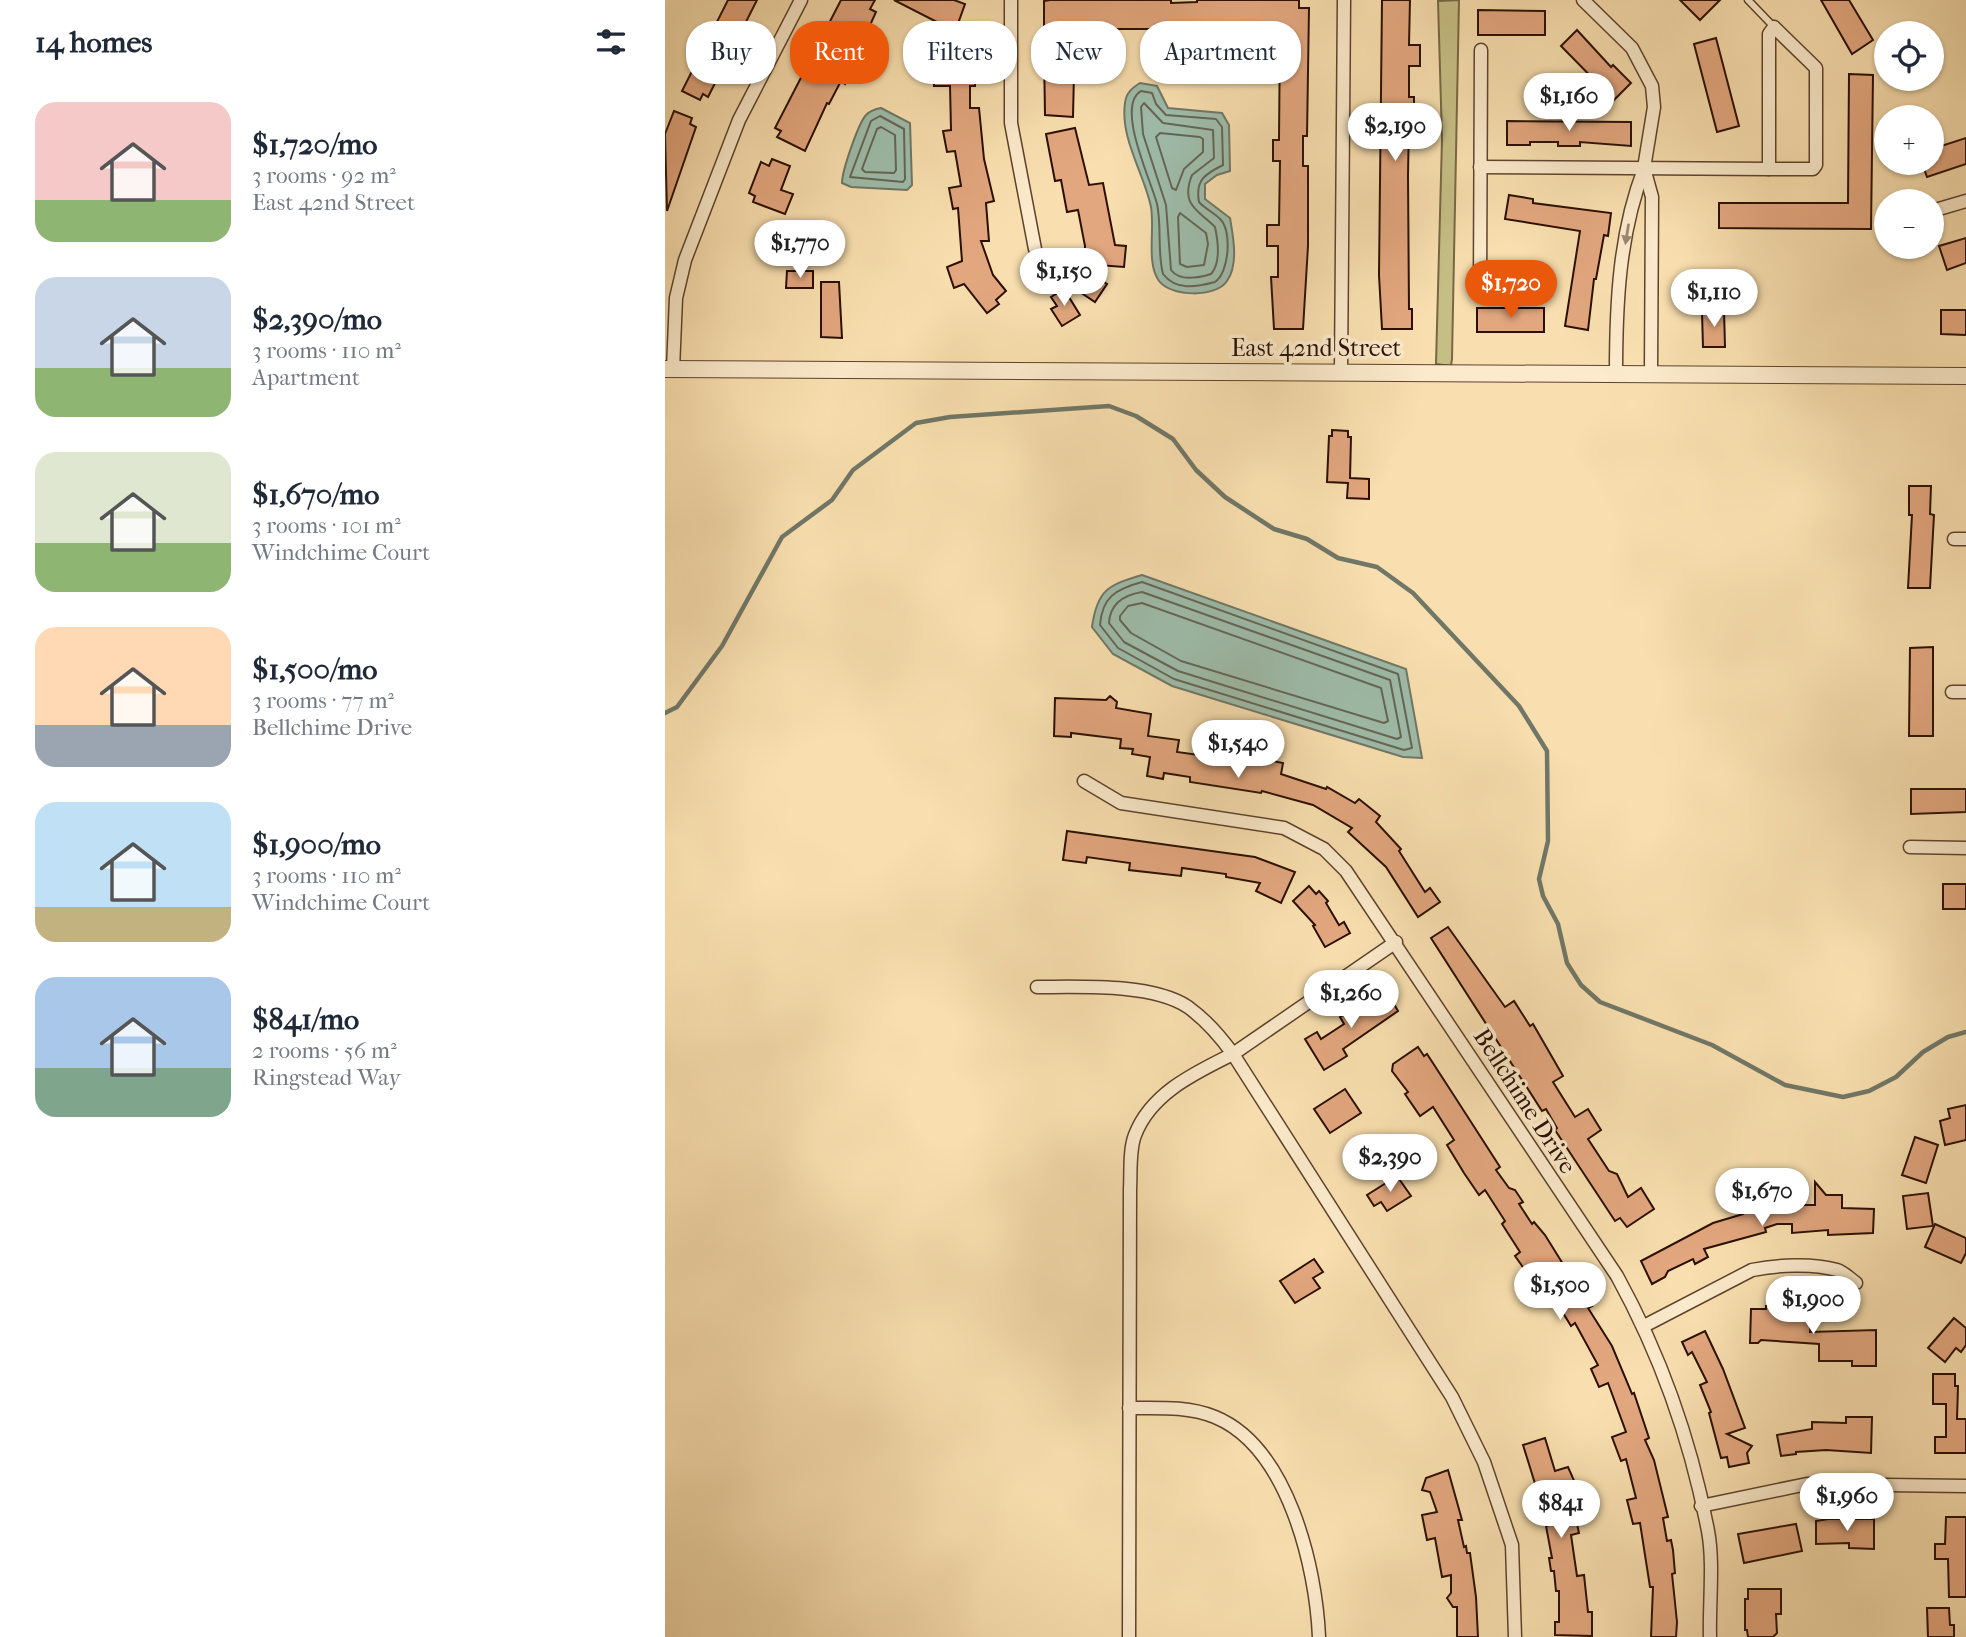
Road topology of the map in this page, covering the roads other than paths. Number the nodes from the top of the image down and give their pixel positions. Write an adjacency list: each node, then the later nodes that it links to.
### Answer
1 (801, 0): 15 (street)
2 (1011, 0): 13 (street)
3 (1344, 0): 16 (street)
4 (1583, 0): 9 (street)
5 (1748, 0): 6 (lane)
6 (1775, 27): 10 (street); 10 (street)
7 (1481, 50): 8 (street)
8 (1481, 167): 9 (street); 14 (street)
9 (1644, 168): 10 (street); 17 (street); 18 (street, one-way to 18)
10 (1769, 169)
11 (1966, 201): 12 (street)
12 (1944, 207)
13 (1035, 249)
14 (1480, 289)
15 (669, 369): 16 (street, East 42nd Street)
16 (1341, 370): 18 (street, East 42nd Street)
17 (1651, 372): 18 (street, East 42nd Street); 19 (street, East 42nd Street)
18 (1616, 373)
19 (1966, 376)
20 (1084, 781): 23 (street, Bellchime Drive)
21 (1910, 848): 22 (street)
22 (1966, 848)
23 (1396, 942): 25 (street); 27 (street, Bellchime Drive)
24 (1037, 988): 25 (street)
25 (1233, 1054): 28 (street); 33 (street)
26 (1856, 1283): 27 (street)
27 (1644, 1326): 30 (street, Bellchime Drive)
28 (1129, 1408): 31 (street); 32 (street)
29 (1966, 1486): 30 (street)
30 (1701, 1506): 34 (street, Bellchime Drive)
31 (1129, 1637)
32 (1319, 1637)
33 (1515, 1637)
34 (1710, 1637)

